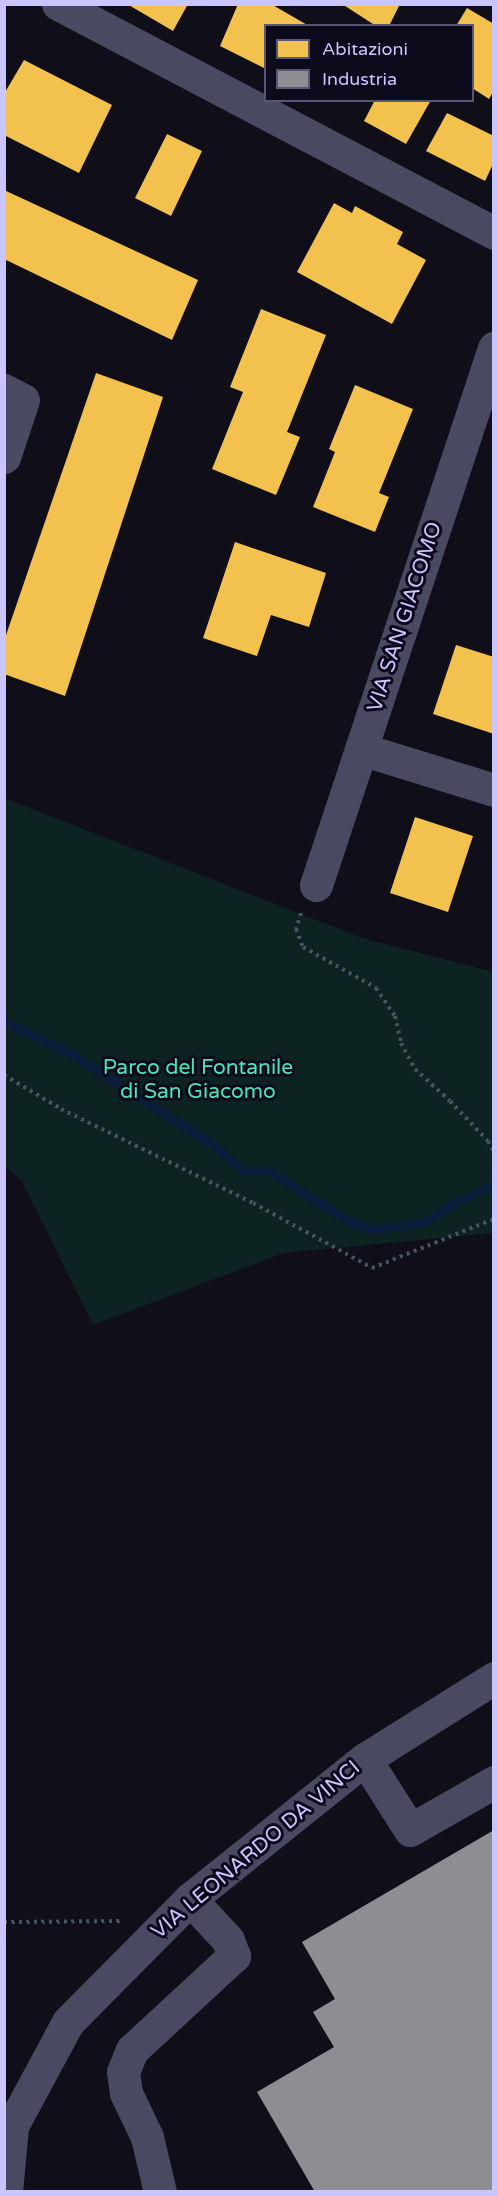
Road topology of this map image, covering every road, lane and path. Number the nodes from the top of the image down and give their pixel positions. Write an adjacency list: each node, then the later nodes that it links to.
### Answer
1 (58, 4): 2 (street)
2 (494, 233)
3 (494, 348): 6 (street, VIA SAN GIACOMO)
4 (4, 390): 5 (street)
5 (4, 457)
6 (361, 749): 7 (street); 8 (street, VIA SAN GIACOMO)
7 (494, 790)
8 (315, 885): 10 (path)
9 (4, 1075): 11 (path)
10 (494, 1152)
11 (494, 1219)
12 (494, 1678): 13 (street, VIA LEONARDO DA VINCI)
13 (365, 1759): 14 (street); 15 (street, VIA LEONARDO DA VINCI)
14 (494, 1782)
15 (190, 1899): 17 (street, VIA LEONARDO DA VINCI); 19 (street)
16 (4, 1922): 17 (path)
17 (166, 1922): 18 (street, VIA LEONARDO DA VINCI)
18 (6, 2192)
19 (160, 2192)

